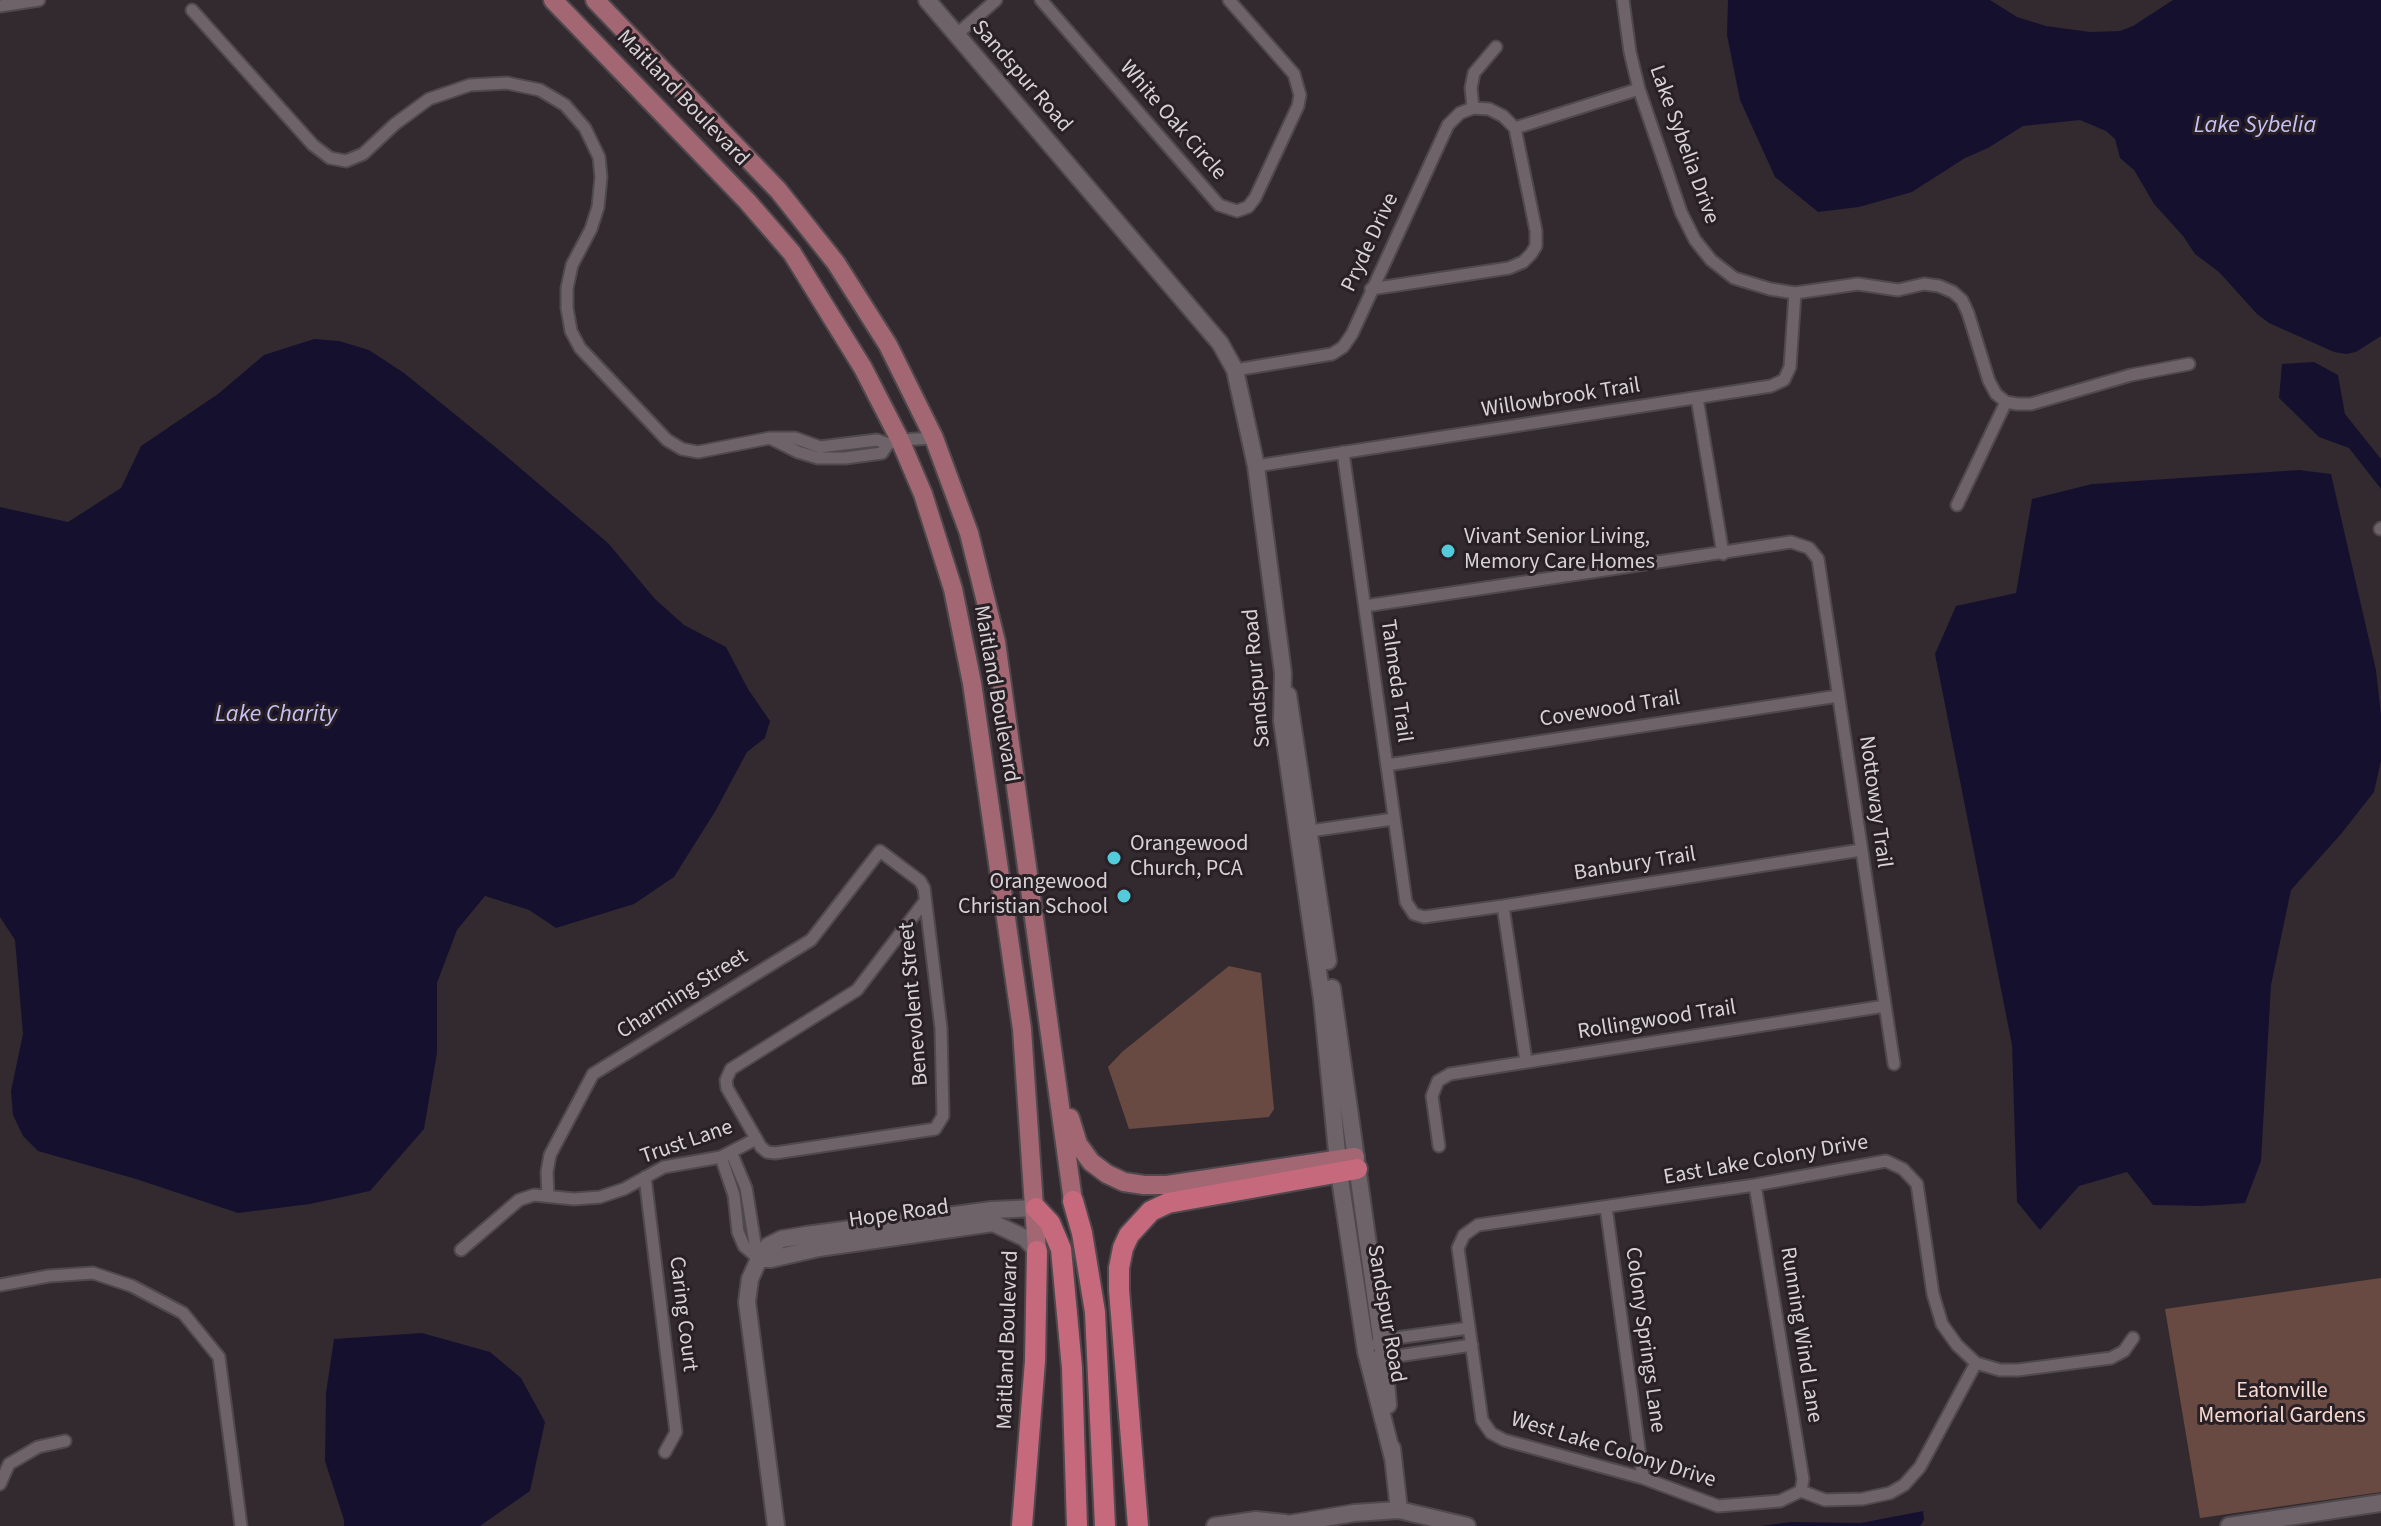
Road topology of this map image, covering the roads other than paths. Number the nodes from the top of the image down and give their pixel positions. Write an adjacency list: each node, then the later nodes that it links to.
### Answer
1 (39, 0): 9 (street)
2 (553, 0): 25 (main road, Maitland Boulevard)
3 (595, 0): 23 (main road, Maitland Boulevard)
4 (927, 0): 12 (main road, Sandspur Road)
5 (996, 0): 12 (street)
6 (1041, 0): 7 (street, White Oak Circle)
7 (1229, 0)
8 (1623, 0): 14 (street, Lake Sybelia Drive)
9 (22, 1): 10 (street)
10 (0, 6)
11 (192, 10): 25 (street)
12 (956, 35): 20 (main road, Sandspur Road)
13 (1496, 47): 15 (street)
14 (1639, 89): 16 (street); 18 (street, Lake Sybelia Drive)
15 (1473, 108): 16 (street); 17 (street, Pryde Drive)
16 (1515, 128): 17 (street)
17 (1371, 289): 20 (street, Pryde Drive)
18 (1795, 293): 21 (street, Willowbrook Trail); 22 (street, Lake Sybelia Drive)
19 (2189, 364): 22 (street)
20 (1235, 370): 27 (main road, Sandspur Road)
21 (1697, 398): 26 (street, Willowbrook Trail); 29 (street)
22 (2006, 402): 28 (street)
23 (927, 420): 24 (main road, Maitland Boulevard); 25 (street)
24 (934, 438): 25 (street); 41 (main road, Maitland Boulevard)
25 (894, 442): 53 (main road, Maitland Boulevard)
26 (1343, 452): 27 (street, Willowbrook Trail); 30 (street, Talmeda Trail)
27 (1256, 466): 34 (main road, Sandspur Road)
28 (1957, 505)
29 (1723, 554): 30 (street); 31 (street, Nottoway Trail)
30 (1365, 606): 32 (street, Talmeda Trail)
31 (1838, 696): 32 (street, Covewood Trail); 35 (street, Nottoway Trail)
32 (1387, 765): 33 (street, Talmeda Trail)
33 (1393, 819): 34 (street); 39 (street, Talmeda Trail)
34 (1304, 832): 47 (main road, Sandspur Road); 47 (main road, Sandspur Road)
35 (1861, 850): 38 (street, Banbury Trail); 40 (street, Nottoway Trail)
36 (880, 851): 37 (street, Benevolent Street); 50 (street, Charming Street)
37 (925, 901): 44 (street); 44 (street, Benevolent Street)
38 (1503, 906): 39 (street, Banbury Trail); 42 (street)
39 (1414, 914)
40 (1885, 1006): 42 (street, Rollingwood Trail); 43 (street, Nottoway Trail)
41 (1046, 1008): 47 (main road); 51 (main road, Maitland Boulevard)
42 (1526, 1061): 45 (street, Rollingwood Trail)
43 (1894, 1064)
44 (756, 1139): 46 (street, Trust Lane)
45 (1439, 1146)
46 (726, 1154): 48 (street, Trust Lane); 56 (street)
47 (1347, 1164): 61 (main road, Sandspur Road); 63 (main road, Sandspur Road); 75 (highway)
48 (645, 1177): 50 (street, Trust Lane); 68 (street, Caring Court)
49 (1755, 1185): 52 (street, East Lake Colony Drive); 66 (street, East Lake Colony Drive); 72 (street, Running Wind Lane)
50 (548, 1195): 54 (street, Trust Lane)
51 (1073, 1201): 76 (highway, Maitland Boulevard)
52 (1606, 1207): 58 (street, East Lake Colony Drive); 70 (street, Colony Springs Lane)
53 (1036, 1208): 55 (main road, Maitland Boulevard); 56 (main road, Hope Road); 76 (highway)
54 (461, 1250)
55 (1037, 1251): 56 (main road, Hope Road); 80 (highway, Maitland Boulevard)
56 (758, 1257): 79 (main road)
57 (0, 1285): 78 (street)
58 (1469, 1328): 59 (street); 62 (street, East Lake Colony Drive)
59 (1416, 1335): 61 (street); 64 (street)
60 (2133, 1338): 66 (street)
61 (1381, 1340): 63 (street); 65 (main road, Sandspur Road)
62 (1472, 1345): 64 (street); 70 (street, West Lake Colony Drive)
63 (1366, 1352): 65 (street); 69 (main road, Sandspur Road)
64 (1419, 1353): 65 (street)
65 (1384, 1358): 69 (main road, Sandspur Road)
66 (1976, 1363): 72 (street, West Lake Colony Drive)
67 (65, 1441): 71 (street)
68 (665, 1452)
69 (1393, 1458): 74 (main road, Sandspur Road)
70 (1643, 1478): 72 (street, West Lake Colony Drive)
71 (0, 1484)
72 (1801, 1491)
73 (2381, 1503): 83 (main road)
74 (1399, 1510): 77 (main road); 82 (main road)
75 (1137, 1520)
76 (1092, 1524)
77 (1280, 1524): 81 (main road)
78 (241, 1526)
79 (776, 1526)
80 (1022, 1526)
81 (1215, 1526)
82 (1467, 1526)
83 (2229, 1526)

